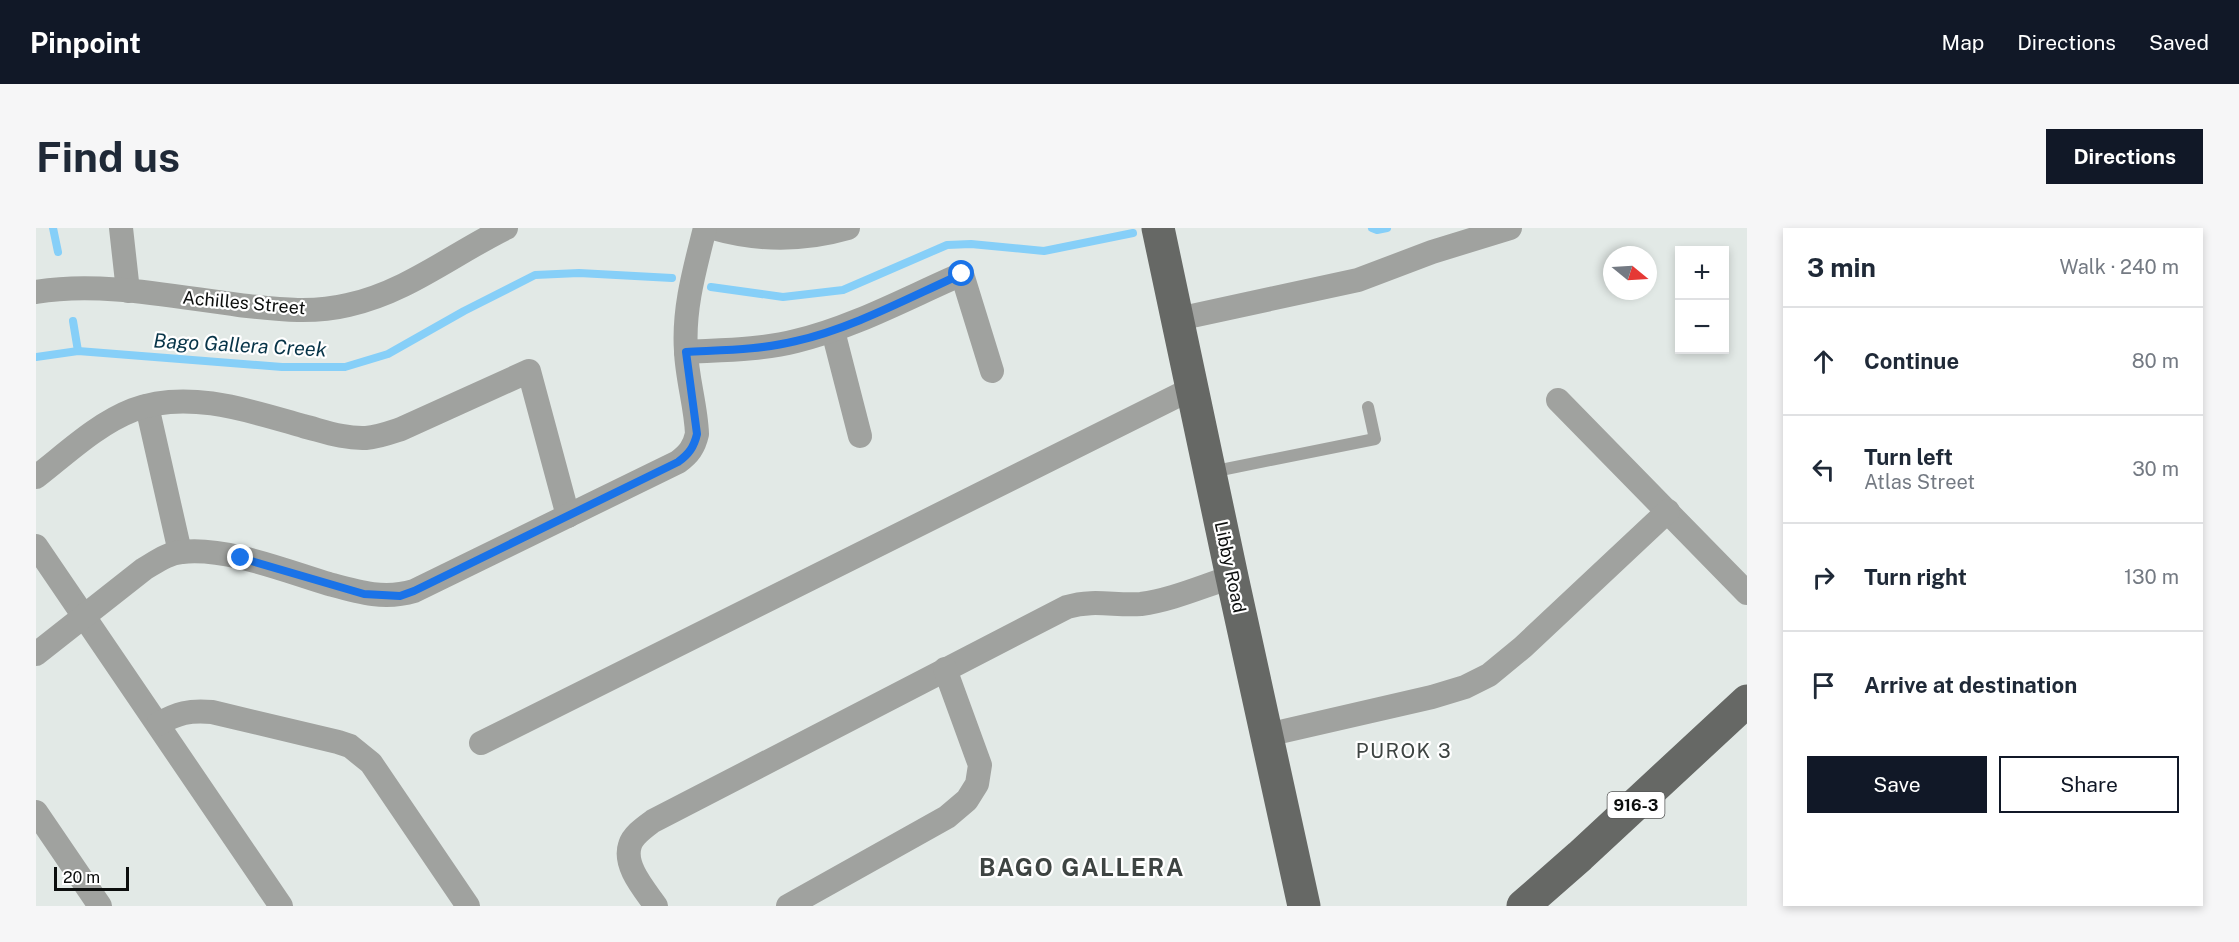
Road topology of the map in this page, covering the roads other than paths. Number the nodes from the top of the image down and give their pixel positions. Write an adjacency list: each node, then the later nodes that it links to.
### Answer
1 (121, 228): 8 (street)
2 (506, 228): 8 (street, Achilles Street)
3 (705, 228): 12 (street)
4 (713, 228): 5 (street)
5 (848, 228)
6 (1158, 228): 10 (main road, Libby Road)
7 (1510, 228): 10 (street)
8 (128, 291): 9 (street, Achilles Street)
9 (36, 292)
10 (1178, 319): 14 (main road, Libby Road)
11 (833, 331): 12 (street); 13 (street); 18 (street)
12 (686, 352): 22 (street)
13 (992, 371)
14 (1193, 388): 19 (main road, Libby Road); 33 (street)
15 (1558, 400): 21 (street)
16 (147, 406): 20 (street); 22 (street); 24 (street)
17 (1368, 407): 19 (lane)
18 (860, 436)
19 (1210, 472): 25 (main road, Libby Road)
20 (36, 477)
21 (1668, 511): 26 (street); 32 (street)
22 (568, 516): 24 (street)
23 (36, 546): 27 (street)
24 (180, 552): 27 (street)
25 (1232, 577): 29 (street); 32 (main road, Libby Road)
26 (1747, 592)
27 (85, 616): 28 (street); 31 (street)
28 (36, 654)
29 (945, 669): 38 (street); 39 (street)
30 (1747, 701): 41 (main road, 916-3)
31 (158, 724): 36 (street); 37 (street)
32 (1267, 735): 40 (main road, Libby Road)
33 (481, 743)
34 (36, 812): 35 (street)
35 (100, 906)
36 (281, 906)
37 (468, 906)
38 (656, 906)
39 (788, 906)
40 (1304, 906)
41 (1523, 906)

